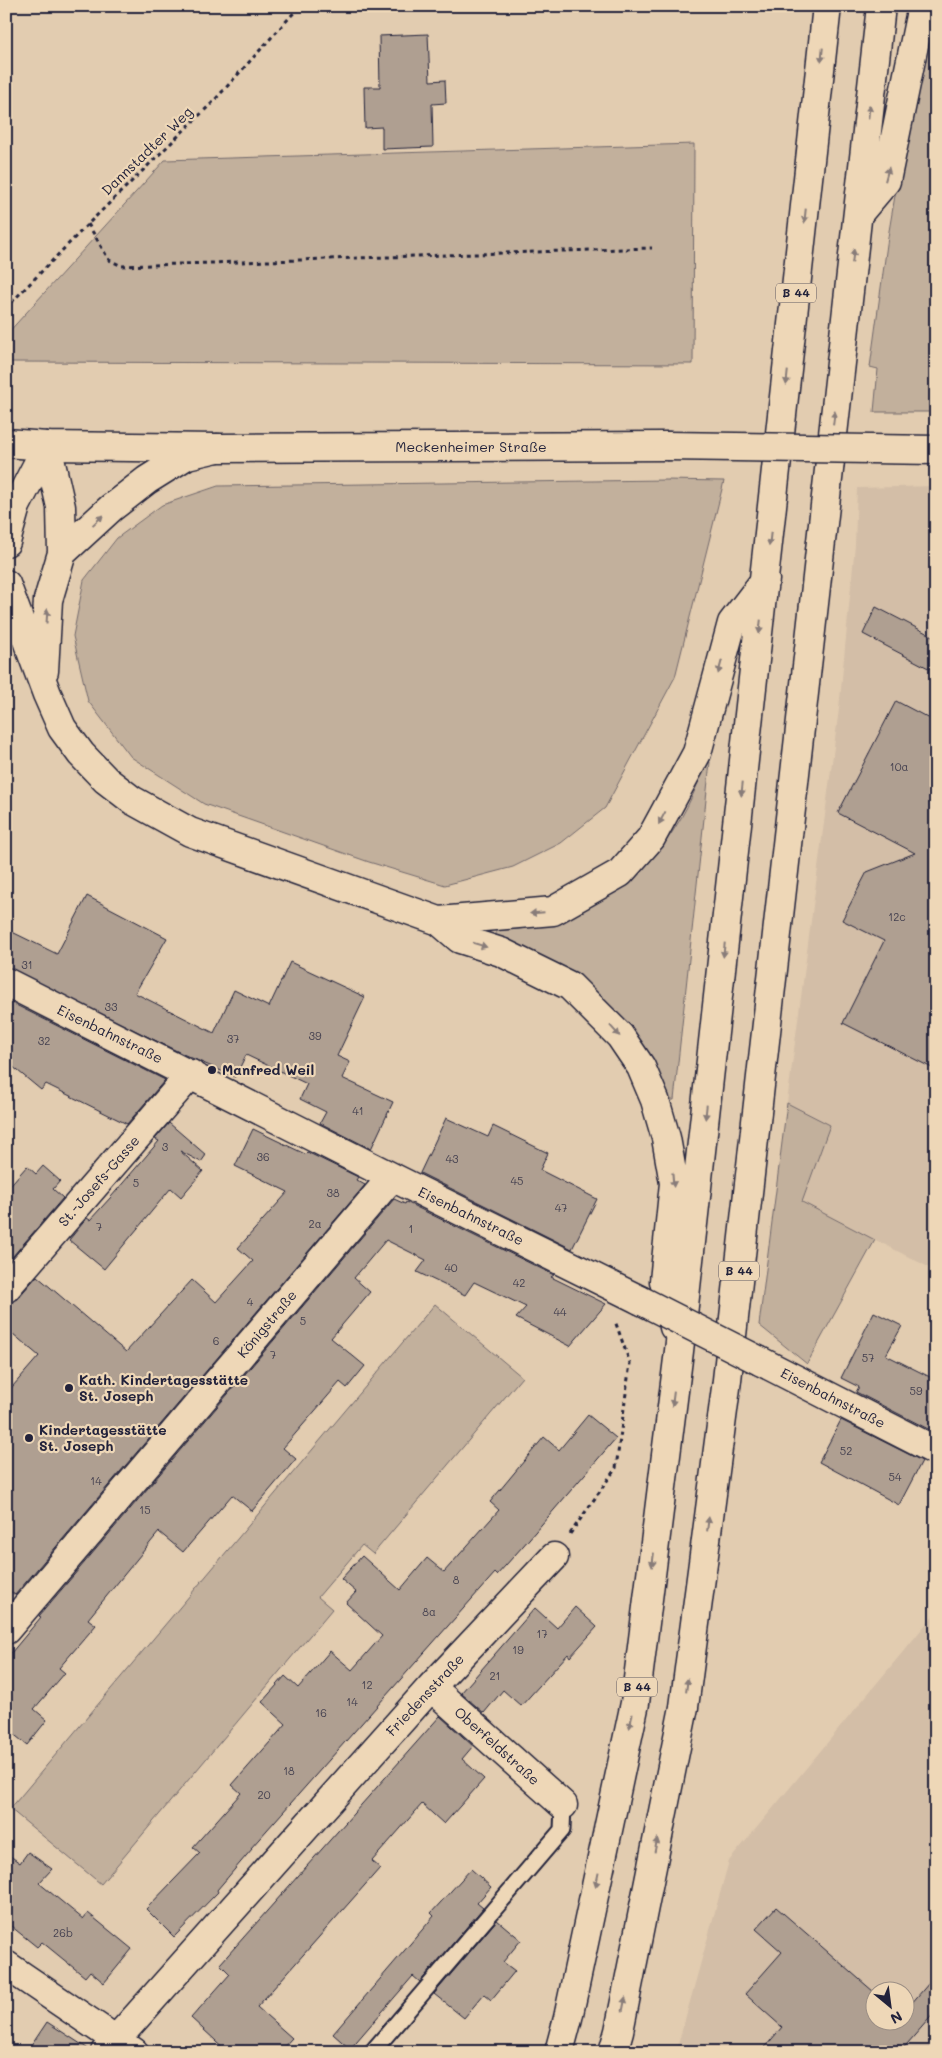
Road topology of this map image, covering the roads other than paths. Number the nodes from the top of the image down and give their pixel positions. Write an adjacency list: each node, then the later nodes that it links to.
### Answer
1 (828, 6): 11 (main road, B 44, one-way to 11)
2 (881, 6): 4 (main road, B 44, one-way to 2)
3 (922, 6): 4 (main road, one-way to 3)
4 (859, 213): 29 (main road, B 44, one-way to 4)
5 (6, 443): 6 (main road, Meckenheimer Straße)
6 (47, 446): 7 (main road, Meckenheimer Straße); 9 (main road); 10 (main road)
7 (217, 448): 8 (main road, Meckenheimer Straße, bridge); 10 (main road, one-way to 7)
8 (936, 450)
9 (6, 542)
10 (62, 554): 13 (main road, one-way to 10)
11 (765, 579): 14 (main road, one-way to 14); 19 (main road, B 44, one-way to 19)
12 (6, 584): 13 (main road)
13 (43, 682): 14 (main road)
14 (439, 921): 19 (main road, one-way to 19)
15 (6, 982): 16 (main road, Eisenbahnstraße)
16 (191, 1074): 17 (main road, Eisenbahnstraße); 18 (main road, St.-Josefs-Gasse)
17 (392, 1177): 20 (main road, Eisenbahnstraße, bridge); 22 (main road, Königstraße)
18 (6, 1288)
19 (679, 1351): 28 (main road, B 44, one-way to 28)
20 (936, 1451)
21 (554, 1557): 23 (main road, Friedensstraße)
22 (6, 1630)
23 (431, 1687): 24 (main road, Oberfeldstraße); 26 (main road, Friedensstraße)
24 (563, 1805): 27 (lane)
25 (6, 1965): 26 (main road)
26 (118, 2048)
27 (372, 2052)
28 (559, 2052)
29 (613, 2052)

